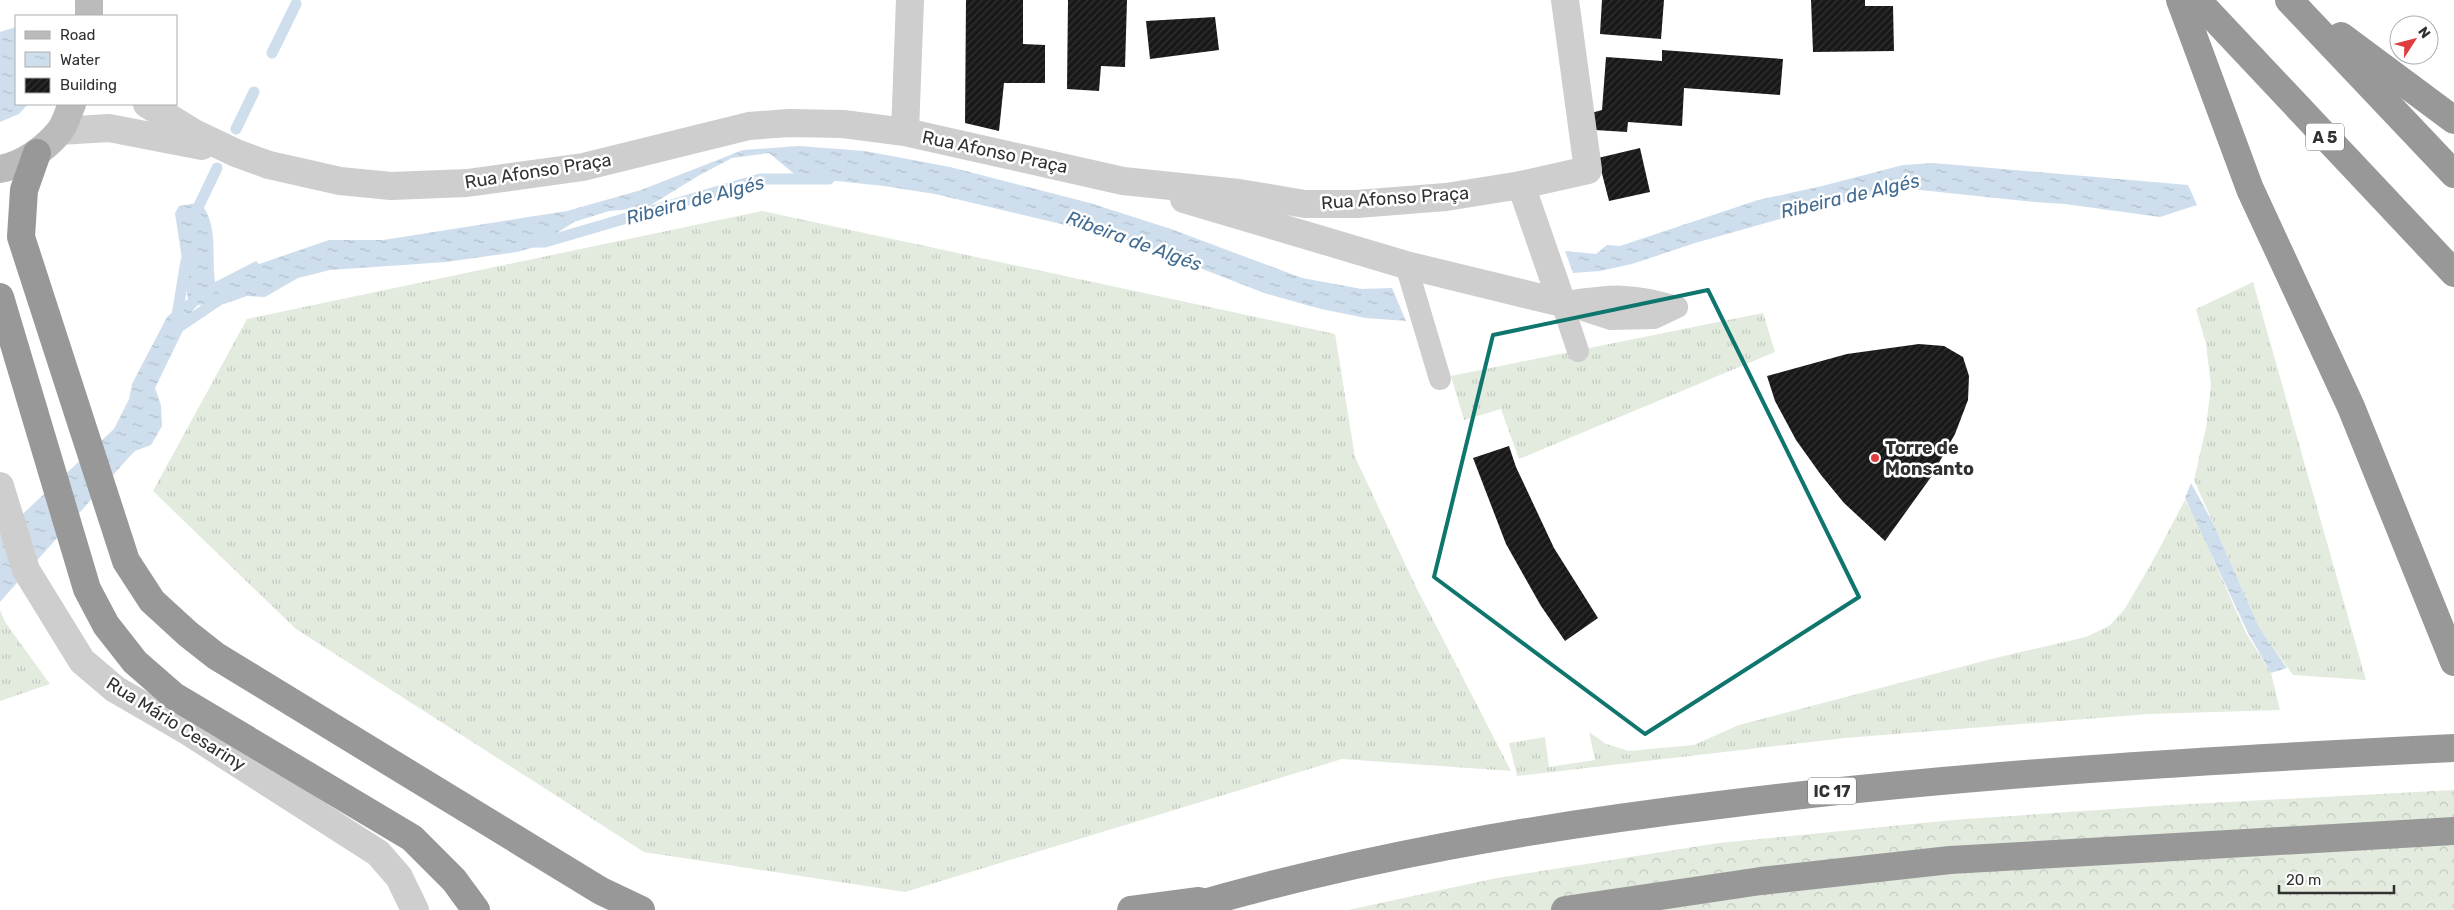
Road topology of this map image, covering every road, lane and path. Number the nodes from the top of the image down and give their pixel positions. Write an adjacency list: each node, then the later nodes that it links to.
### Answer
1 (89, 0): 7 (street)
2 (910, 0): 12 (street)
3 (1565, 0): 18 (street, Rua Afonso Praça)
4 (2180, 0): 27 (highway)
5 (2197, 0): 20 (highway, A 5)
6 (2291, 0): 10 (highway); 16 (highway)
7 (89, 15)
8 (72, 105): 11 (street)
9 (149, 105): 14 (street, Rua Afonso Praça)
10 (2454, 120)
11 (60, 131): 13 (street); 14 (street, Rua Afonso Praça)
12 (905, 132): 14 (street, Rua Afonso Praça); 17 (street, Rua Afonso Praça)
13 (37, 153): 15 (street); 34 (highway)
14 (236, 154)
15 (0, 169)
16 (2454, 174)
17 (1123, 180): 18 (street, Rua Afonso Praça); 19 (street)
18 (1521, 185): 22 (street)
19 (1406, 265): 22 (street); 25 (lane)
20 (2454, 273)
21 (0, 297): 33 (highway)
22 (1562, 303): 23 (lane); 24 (lane)
23 (1677, 306)
24 (1578, 351)
25 (1440, 379)
26 (0, 486): 32 (street, Rua Mário Cesariny)
27 (2454, 662)
28 (2454, 748): 30 (highway, IC 17)
29 (2454, 831): 31 (highway)
30 (1218, 899): 35 (highway); 36 (highway, IC 17)
31 (1601, 904): 37 (highway); 38 (highway)
32 (415, 910)
33 (476, 910)
34 (641, 910)
35 (1130, 910)
36 (1180, 910)
37 (1565, 910)
38 (1634, 910)

